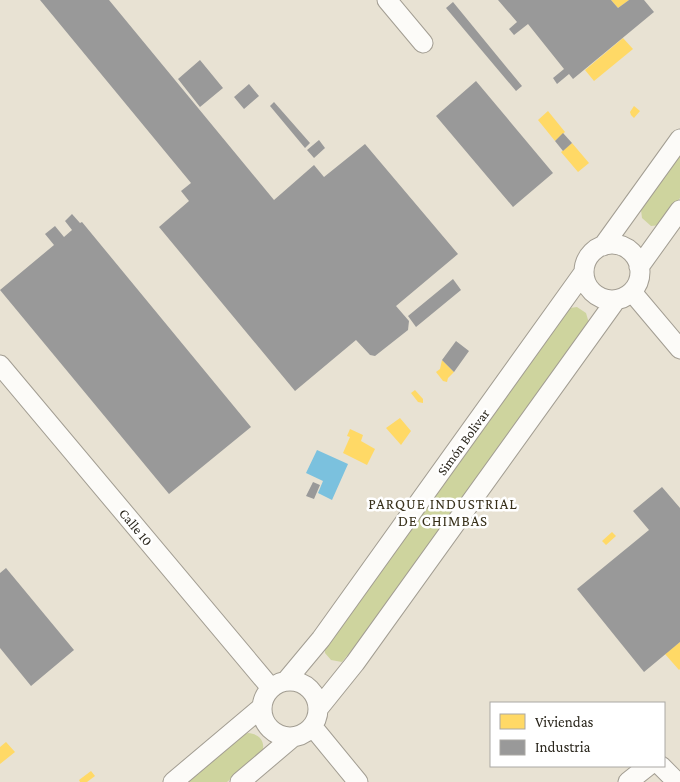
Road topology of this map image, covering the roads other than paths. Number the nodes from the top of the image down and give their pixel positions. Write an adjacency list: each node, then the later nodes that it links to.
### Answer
1 (387, 0): 2 (street)
2 (423, 43)
3 (680, 139): 5 (street)
4 (680, 210): 6 (street)
5 (603, 246): 6 (street); 7 (street)
6 (639, 267): 8 (street)
7 (584, 272): 8 (street); 11 (street, Simón Bolivar)
8 (624, 296): 9 (street); 13 (street)
9 (680, 349)
10 (0, 365): 11 (street, Calle 10)
11 (279, 685): 12 (street); 13 (street)
12 (262, 707): 14 (street); 17 (street)
13 (315, 717): 14 (street); 19 (street)
14 (293, 737): 18 (street)
15 (647, 767): 20 (street)
16 (662, 767): 21 (street)
17 (173, 782)
18 (240, 782)
19 (358, 782)
20 (628, 782)
21 (677, 782)

